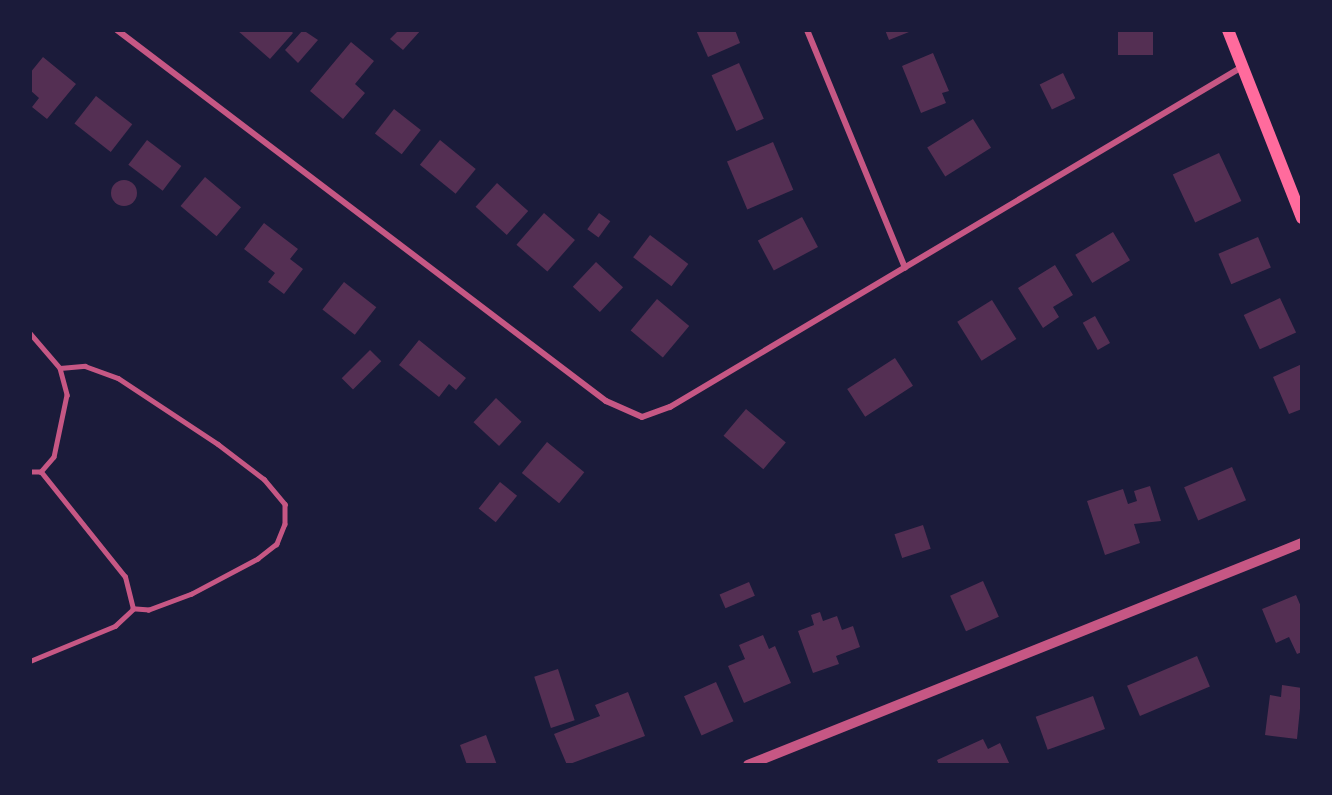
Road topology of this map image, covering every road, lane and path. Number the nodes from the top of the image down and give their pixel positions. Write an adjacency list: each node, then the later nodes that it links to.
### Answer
1 (117, 30): 6 (street)
2 (807, 30): 6 (street)
3 (1228, 30): 4 (main road)
4 (1242, 66): 5 (main road); 6 (street)
5 (1302, 218)
6 (905, 268)
7 (30, 333): 8 (lane)
8 (60, 368): 10 (lane); 12 (lane)
9 (30, 472): 10 (lane)
10 (41, 472): 12 (lane)
11 (1302, 543): 14 (street)
12 (133, 609): 13 (lane)
13 (30, 661)
14 (748, 765)

